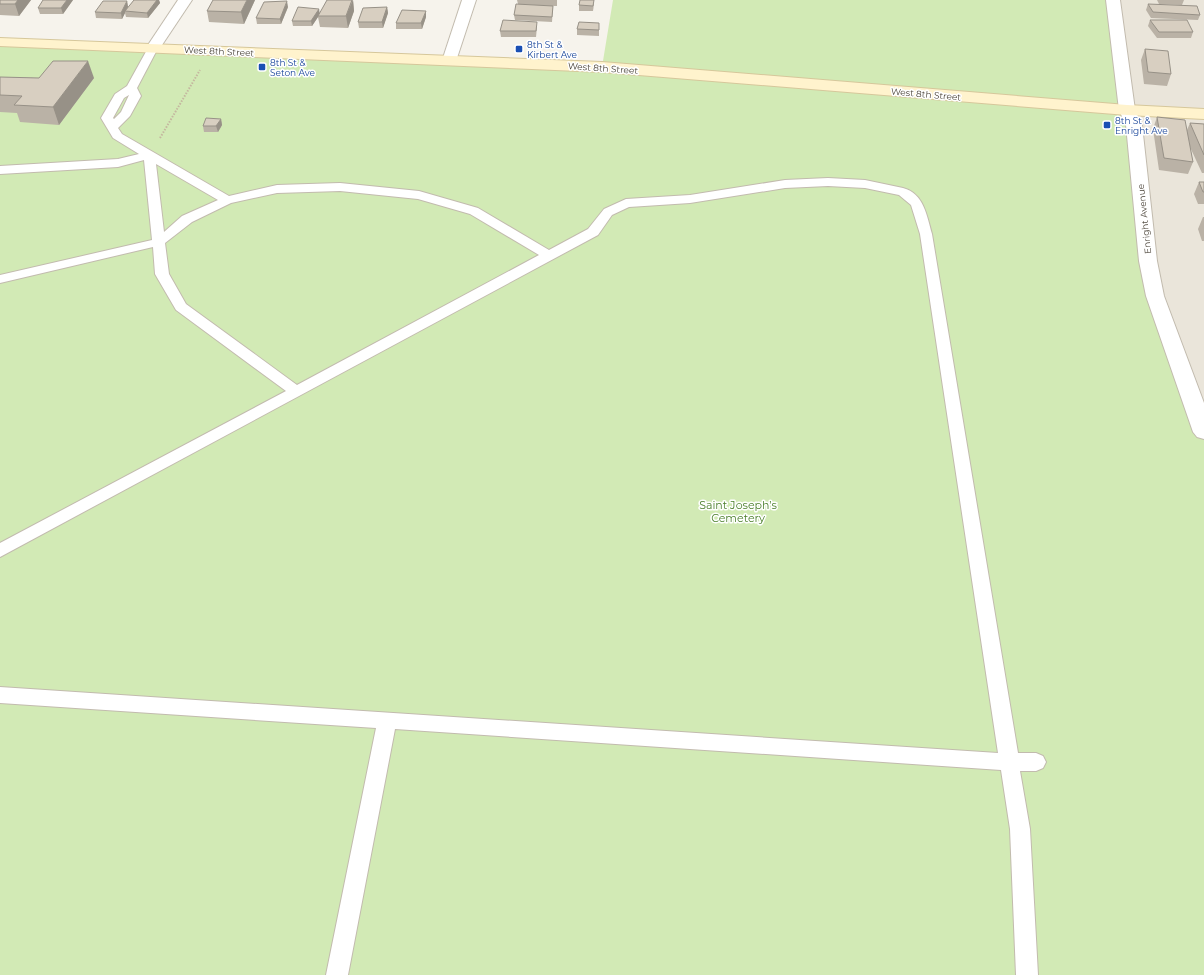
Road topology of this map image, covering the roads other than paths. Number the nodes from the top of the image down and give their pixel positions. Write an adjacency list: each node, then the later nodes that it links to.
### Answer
1 (185, 0): 5 (street)
2 (469, 0): 6 (street)
3 (1113, 0): 7 (street, Enright Avenue)
4 (0, 42): 5 (street, West 8th Street)
5 (153, 48): 6 (street, West 8th Street); 9 (lane)
6 (449, 61): 7 (street, West 8th Street)
7 (1128, 110): 8 (street, West 8th Street); 16 (street, Enright Avenue)
8 (1204, 114)
9 (150, 155): 10 (lane); 11 (lane); 12 (lane)
10 (0, 170)
11 (227, 200): 12 (lane); 13 (lane)
12 (159, 242): 14 (lane); 15 (lane)
13 (548, 255): 15 (lane); 20 (lane)
14 (0, 279)
15 (296, 391): 17 (lane)
16 (1204, 432)
17 (0, 551)
18 (0, 695): 19 (lane)
19 (387, 721): 20 (lane); 22 (lane)
20 (1009, 762): 21 (lane); 23 (lane)
21 (1036, 762)
22 (337, 975)
23 (1027, 975)

